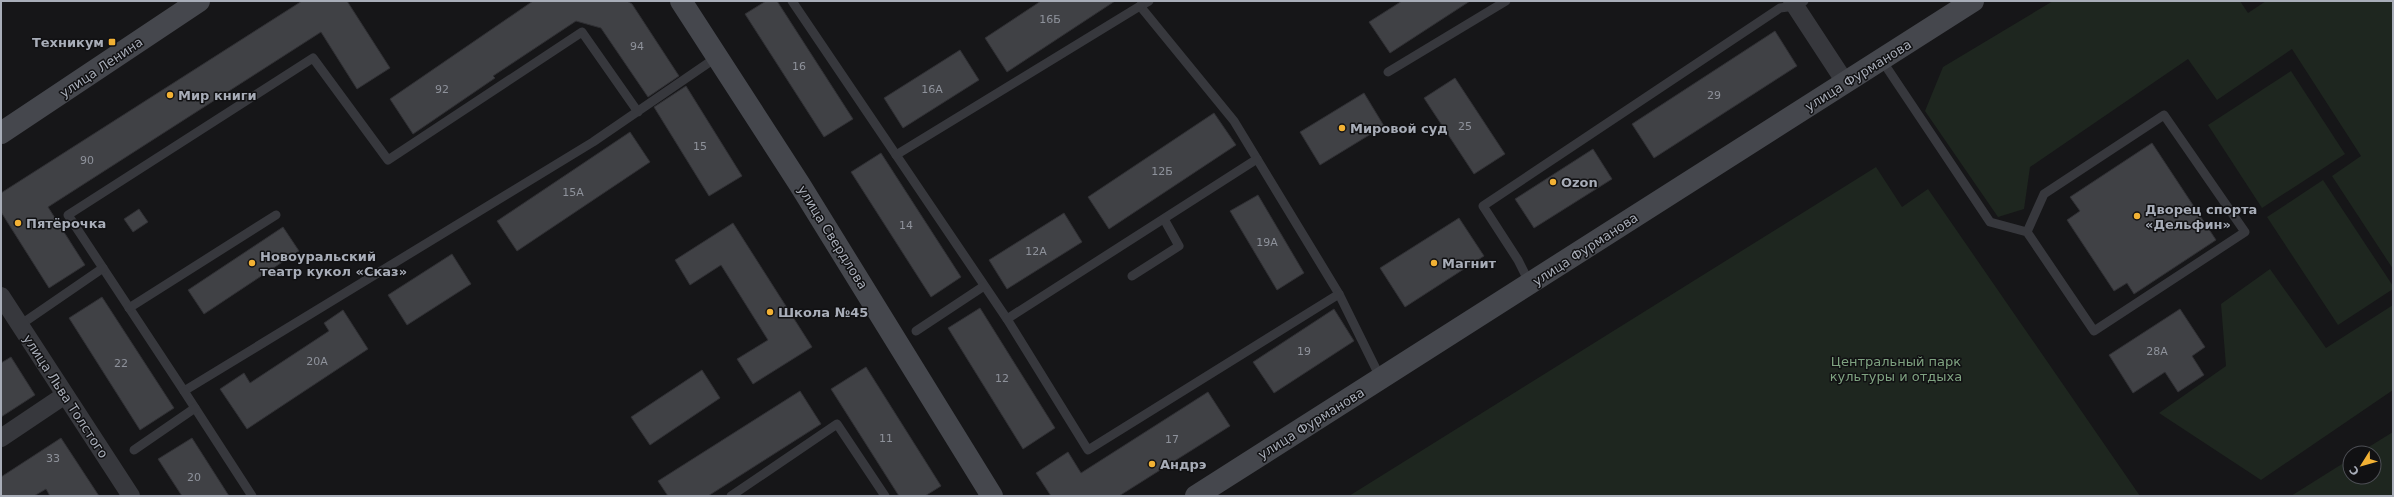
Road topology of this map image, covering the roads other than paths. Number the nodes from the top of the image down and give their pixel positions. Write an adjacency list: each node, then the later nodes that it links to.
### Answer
1 (199, 1): 14 (main road, улица Ленина)
2 (681, 1): 9 (main road, улица Свердлова)
3 (792, 1): 15 (lane)
4 (1149, 1): 8 (lane)
5 (1506, 1): 11 (lane)
6 (1973, 1): 10 (main road, улица Фурманова)
7 (1797, 3): 12 (street); 22 (lane)
8 (1140, 6): 15 (lane); 16 (lane)
9 (717, 57): 13 (lane); 40 (main road, улица Свердлова)
10 (1881, 59): 12 (main road, улица Фурманова); 19 (lane)
11 (1388, 72)
12 (1844, 82): 22 (main road, улица Фурманова)
13 (638, 112): 20 (lane); 31 (lane)
14 (1, 133)
15 (896, 155): 23 (lane)
16 (1257, 159): 18 (lane); 24 (lane)
17 (276, 215): 26 (lane)
18 (1164, 219): 21 (lane); 27 (lane)
19 (2027, 232): 19 (lane)
20 (103, 268): 26 (lane); 28 (lane)
21 (1132, 276)
22 (1530, 284): 30 (main road, улица Фурманова)
23 (984, 286): 27 (lane); 29 (lane)
24 (1339, 294): 27 (lane); 30 (lane)
25 (1, 296): 28 (street, улица Льва Толстого)
26 (129, 308): 31 (lane)
27 (1007, 319)
28 (20, 325): 32 (street, улица Льва Толстого)
29 (916, 331)
30 (1381, 379): 41 (main road, улица Фурманова)
31 (184, 391): 33 (lane)
32 (65, 395): 34 (street); 36 (street, улица Льва Толстого)
33 (195, 408): 35 (lane); 37 (lane)
34 (1, 438)
35 (134, 450)
36 (131, 496)
37 (252, 496)
38 (731, 496): 39 (lane)
39 (885, 496)
40 (992, 496)
41 (1196, 496)

